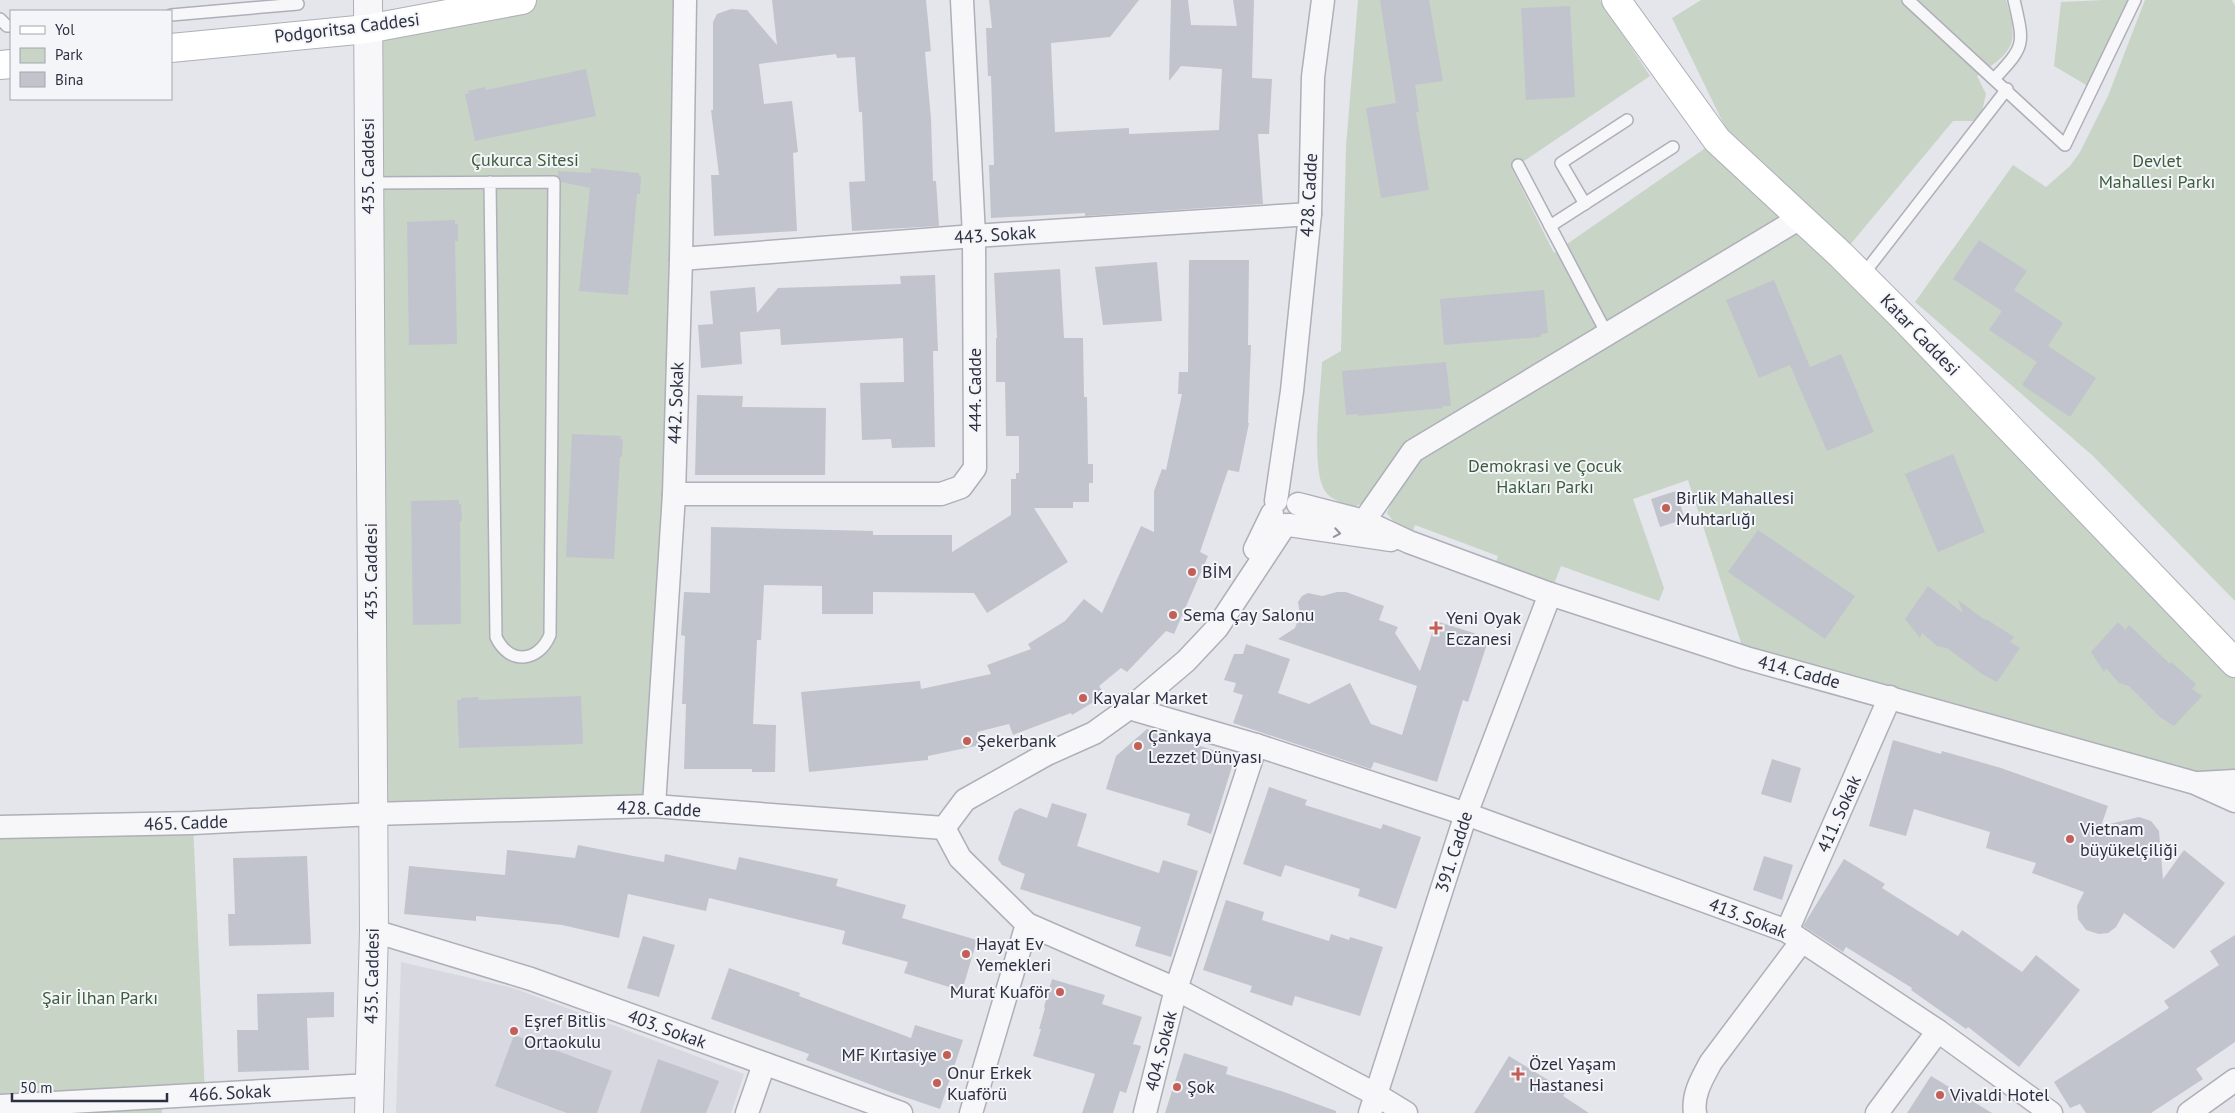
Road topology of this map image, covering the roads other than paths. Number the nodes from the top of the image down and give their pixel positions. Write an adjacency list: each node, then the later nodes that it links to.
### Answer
1 (368, 0): 14 (street, 435. Caddesi)
2 (522, 0): 14 (main road, Podgoritsa Caddesi)
3 (685, 0): 28 (street, 442. Sokak)
4 (962, 0): 27 (street, 444. Cadde)
5 (1323, 0): 24 (street, 428. Cadde)
6 (1908, 0): 16 (lane)
7 (2014, 0): 16 (lane)
8 (2135, 0): 17 (lane)
9 (1620, 1): 25 (main road, Katar Caddesi)
10 (298, 4): 11 (lane)
11 (172, 15)
12 (0, 19): 13 (lane)
13 (10, 26)
14 (367, 29): 15 (main road, Podgoritsa Caddesi); 22 (street, 435. Caddesi)
15 (172, 48)
16 (1995, 78): 17 (lane)
17 (2007, 89): 29 (lane)
18 (1627, 120): 23 (lane)
19 (1673, 147): 23 (lane)
20 (1518, 165): 26 (lane)
21 (490, 182): 21 (lane); 22 (lane)
22 (368, 183): 44 (street, 435. Caddesi)
23 (1585, 204): 26 (lane)
24 (1310, 214): 27 (street, 443. Sokak); 32 (street, 428. Cadde)
25 (1800, 218): 29 (main road, Katar Caddesi); 30 (street)
26 (1550, 226): 30 (lane)
27 (974, 236): 28 (street, 443. Sokak); 31 (street, 444. Cadde)
28 (681, 259): 31 (street, 442. Sokak)
29 (1862, 276): 36 (main road, Katar Caddesi)
30 (1607, 334): 33 (street)
31 (674, 494): 43 (street, 442. Sokak)
32 (1285, 511): 33 (street); 34 (street, one-way to 34); 38 (street)
33 (1364, 521): 34 (street)
34 (1409, 542): 35 (street, 414. Cadde)
35 (1550, 594): 37 (street, 414. Cadde); 45 (street, 391. Cadde)
36 (2235, 664)
37 (1890, 697): 41 (street, 414. Cadde); 50 (street, 411. Sokak)
38 (1129, 708): 39 (street, 413. Sokak); 47 (street)
39 (1256, 745): 45 (street, 413. Sokak); 51 (street, 404. Sokak)
40 (2235, 781): 41 (street)
41 (2195, 783): 42 (street)
42 (2235, 801)
43 (654, 806): 44 (street, 428. Cadde); 47 (street, 428. Cadde)
44 (373, 814): 46 (street, 465. Cadde); 49 (street, 435. Caddesi)
45 (1466, 814): 50 (street, 413. Sokak); 56 (street, 391. Cadde)
46 (0, 827)
47 (944, 828): 48 (street)
48 (1027, 924): 51 (street); 61 (street)
49 (374, 931): 53 (street, 403. Sokak); 55 (street, 435. Caddesi)
50 (1795, 936): 52 (street, 413. Sokak); 64 (street, 411. Sokak)
51 (1176, 988): 56 (street); 62 (street, 404. Sokak)
52 (1938, 1031): 65 (street); 66 (street, 413. Sokak)
53 (764, 1064): 59 (street); 60 (street, 403. Sokak)
54 (2235, 1080): 67 (street)
55 (370, 1085): 57 (street, 466. Sokak); 58 (street, 435. Caddesi)
56 (1372, 1104): 63 (street)
57 (0, 1106)
58 (369, 1113)
59 (748, 1113)
60 (901, 1113)
61 (971, 1113)
62 (1145, 1113)
63 (1406, 1113)
64 (1695, 1113)
65 (1877, 1113)
66 (2051, 1113)
67 (2189, 1113)

